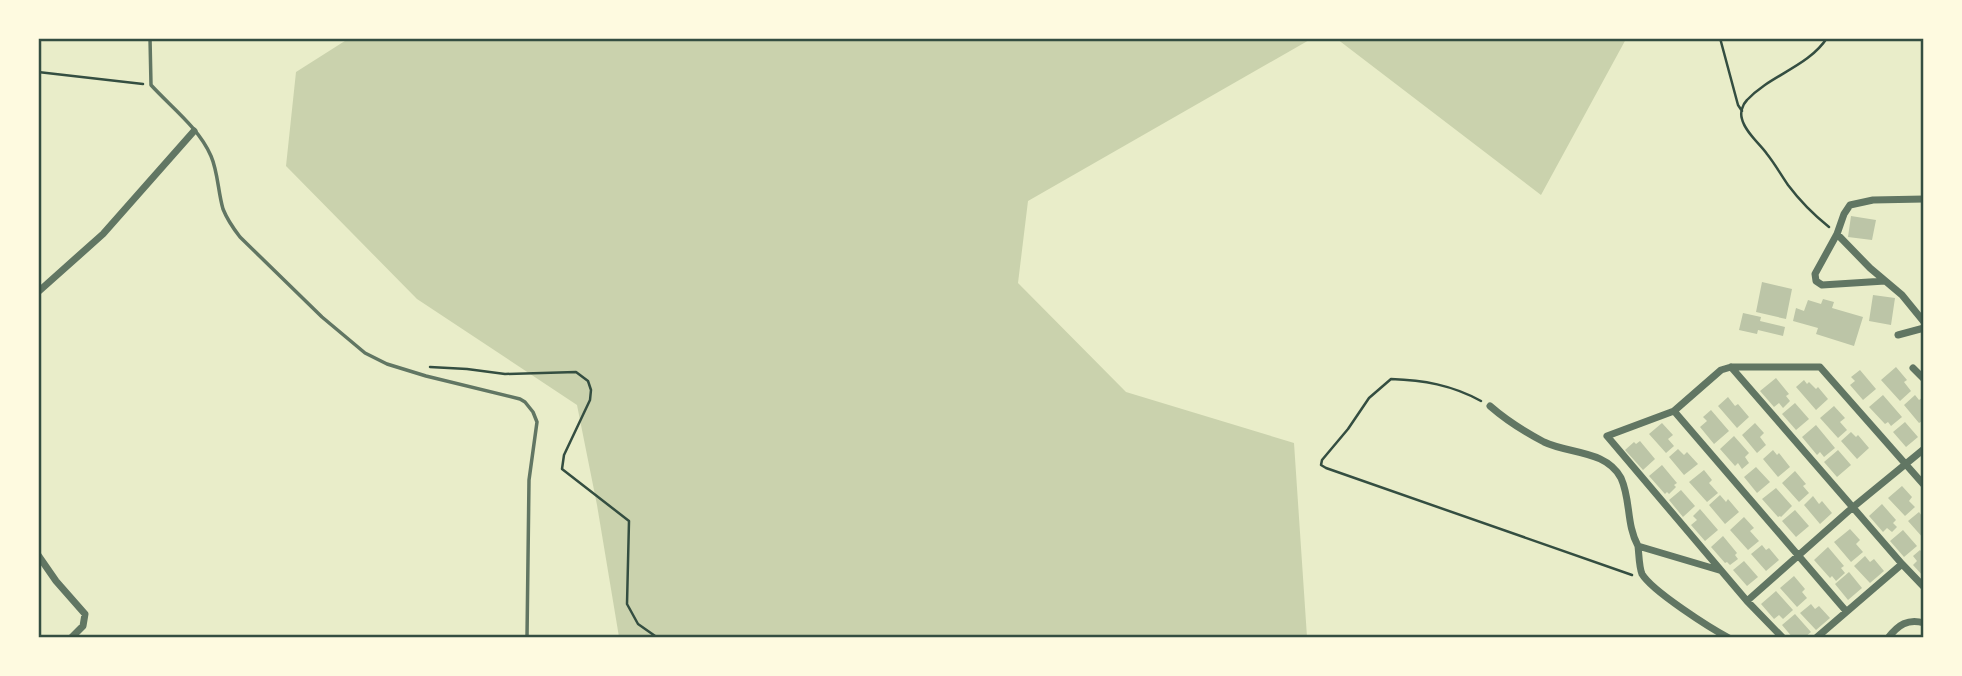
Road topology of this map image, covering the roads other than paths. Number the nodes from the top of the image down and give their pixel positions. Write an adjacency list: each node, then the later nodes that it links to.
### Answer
1 (150, 38): 2 (lane)
2 (194, 131): 6 (street); 29 (lane)
3 (1923, 199): 4 (street)
4 (1837, 234): 5 (street); 5 (street)
5 (1885, 281): 7 (street)
6 (38, 292)
7 (1923, 323)
8 (1923, 328): 9 (street)
9 (1898, 335)
10 (1731, 367): 14 (street); 16 (street); 18 (street)
11 (1913, 368): 12 (street)
12 (1923, 379)
13 (1490, 406): 19 (street)
14 (1674, 411): 21 (street); 23 (street)
15 (1923, 449): 16 (street)
16 (1906, 464): 17 (street); 18 (street)
17 (1923, 485)
18 (1852, 508): 21 (street); 22 (street)
19 (1638, 546): 23 (street); 30 (street)
20 (38, 555): 28 (street)
21 (1798, 555): 25 (street); 26 (street)
22 (1902, 564): 24 (street); 26 (street)
23 (1720, 570): 25 (street)
24 (1923, 587)
25 (1746, 601): 31 (street)
26 (1846, 611): 32 (street)
27 (1923, 623): 33 (street)
28 (71, 638)
29 (527, 638)
30 (1729, 638)
31 (1783, 638)
32 (1816, 638)
33 (1888, 638)

